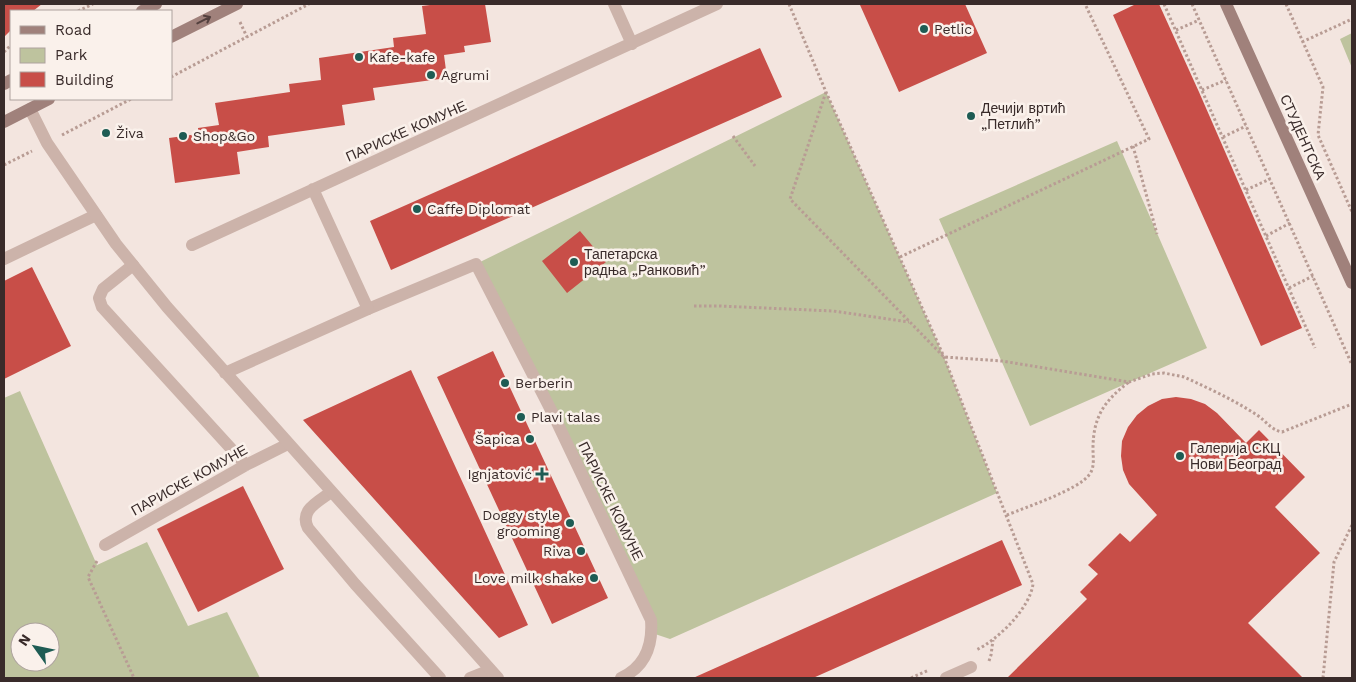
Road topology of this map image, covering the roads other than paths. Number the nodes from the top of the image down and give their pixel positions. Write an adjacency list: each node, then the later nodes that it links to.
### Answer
1 (156, 4): 6 (street)
2 (237, 4): 7 (street, one-way to 2)
3 (614, 4): 8 (street)
4 (718, 4): 8 (street, ПАРИСКЕ КОМУНЕ)
5 (1226, 4): 17 (street, СТУДЕНТСКА)
6 (144, 10)
7 (172, 36)
8 (632, 44): 12 (street, ПАРИСКЕ КОМУНЕ)
9 (47, 100): 10 (street)
10 (30, 108): 11 (street); 13 (street)
11 (4, 122)
12 (313, 189): 14 (street, ПАРИСКЕ КОМУНЕ); 18 (street)
13 (96, 215): 15 (street); 16 (street)
14 (192, 245)
15 (4, 259)
16 (132, 264): 19 (street); 21 (street)
17 (1352, 283)
18 (368, 309): 19 (street); 28 (street, ПАРИСКЕ КОМУНЕ)
19 (225, 373): 20 (street)
20 (288, 444): 21 (street, ПАРИСКЕ КОМУНЕ); 22 (street)
21 (246, 465): 23 (street, ПАРИСКЕ КОМУНЕ)
22 (331, 492): 25 (street); 26 (street)
23 (105, 544)
24 (972, 667): 29 (street)
25 (494, 674): 27 (street)
26 (440, 678)
27 (470, 678)
28 (621, 678)
29 (946, 678)

